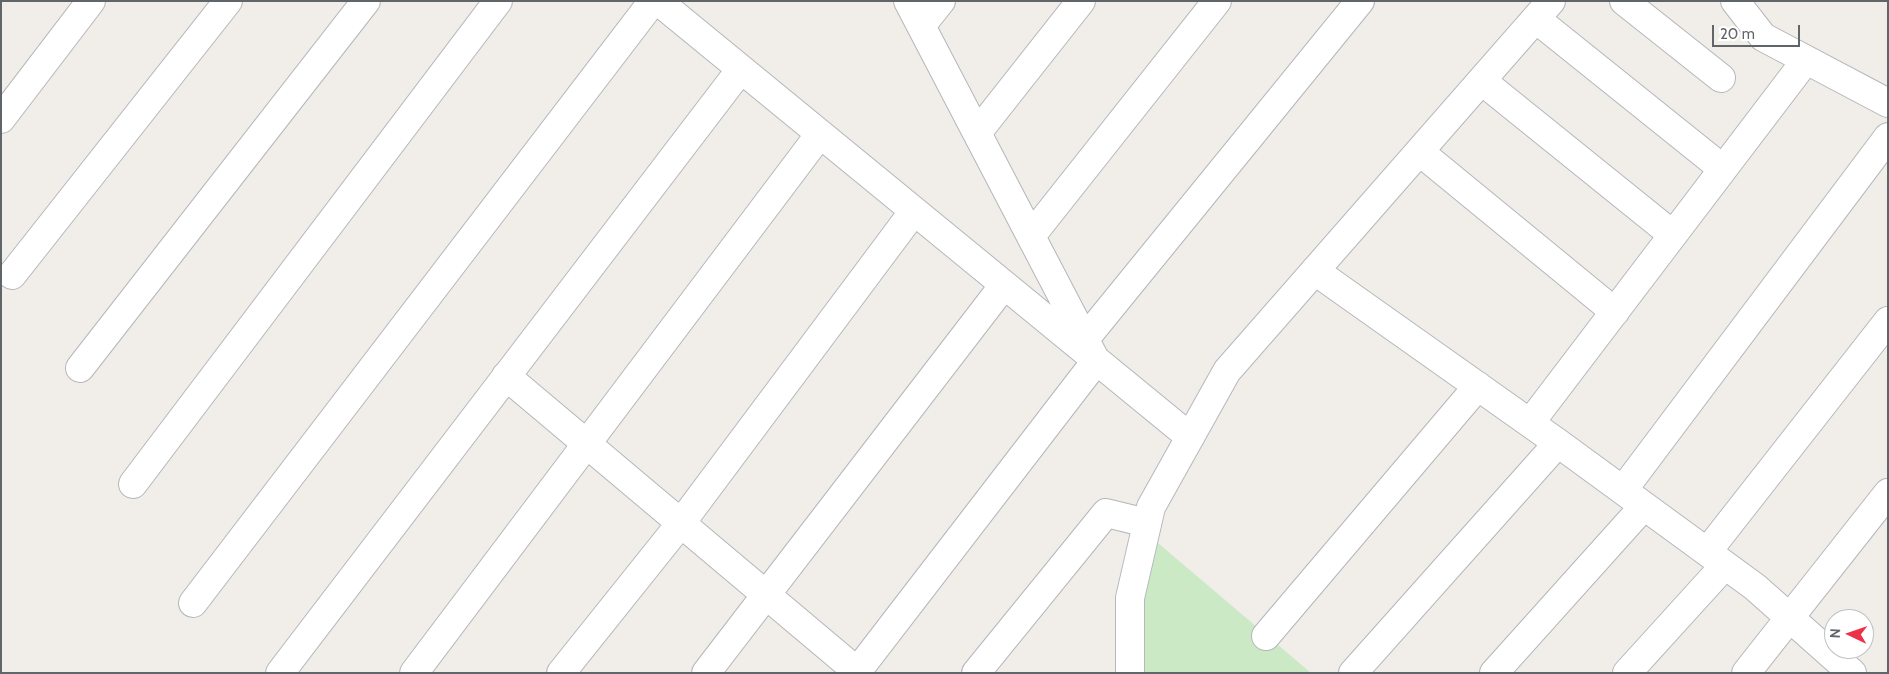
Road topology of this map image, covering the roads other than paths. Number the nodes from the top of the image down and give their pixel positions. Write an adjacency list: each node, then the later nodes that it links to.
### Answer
1 (91, 1): 21 (street)
2 (228, 1): 31 (street)
3 (366, 1): 36 (street)
4 (498, 1): 43 (street)
5 (653, 1): 50 (street)
6 (658, 1): 17 (street)
7 (908, 1): 15 (street)
8 (941, 1): 15 (street)
9 (1081, 1): 22 (street)
10 (1217, 1): 29 (street)
11 (1360, 1): 35 (street)
12 (1624, 1): 18 (street)
13 (1735, 1): 16 (street)
14 (1547, 6): 19 (street); 26 (street)
15 (921, 26): 22 (street)
16 (1806, 60): 20 (street); 26 (street)
17 (741, 69): 23 (street); 37 (street)
18 (1721, 78)
19 (1482, 81): 25 (street); 28 (street)
20 (1888, 103)
21 (1, 119)
22 (977, 133): 29 (street)
23 (820, 134): 27 (street); 42 (street)
24 (1888, 137): 45 (street)
25 (1420, 152): 30 (street); 33 (street)
26 (1723, 169): 28 (street)
27 (914, 211): 32 (street); 46 (street)
28 (1673, 235): 33 (street)
29 (1030, 236): 35 (street)
30 (1315, 271): 38 (street); 40 (street)
31 (12, 275)
32 (1004, 285): 35 (street); 49 (street)
33 (1615, 312): 39 (street)
34 (1888, 321): 48 (street)
35 (1090, 350): 40 (street); 53 (street)
36 (80, 368)
37 (506, 376): 42 (street); 54 (street)
38 (1478, 386): 39 (street); 52 (street)
39 (1530, 423): 41 (street)
40 (1190, 437): 47 (street)
41 (1558, 443): 45 (street); 60 (street)
42 (587, 444): 46 (street); 55 (street)
43 (133, 484)
44 (1888, 493): 51 (street)
45 (1633, 498): 48 (street); 61 (street)
46 (681, 523): 49 (street); 56 (street)
47 (1147, 523): 58 (street); 59 (street)
48 (1716, 559): 51 (street); 62 (street)
49 (767, 595): 53 (street); 57 (street)
50 (193, 603)
51 (1790, 618): 63 (street); 64 (street)
52 (1266, 636)
53 (857, 672)
54 (280, 673)
55 (414, 673)
56 (561, 673)
57 (706, 673)
58 (976, 673)
59 (1130, 673)
60 (1353, 673)
61 (1494, 673)
62 (1628, 673)
63 (1746, 673)
64 (1852, 673)

